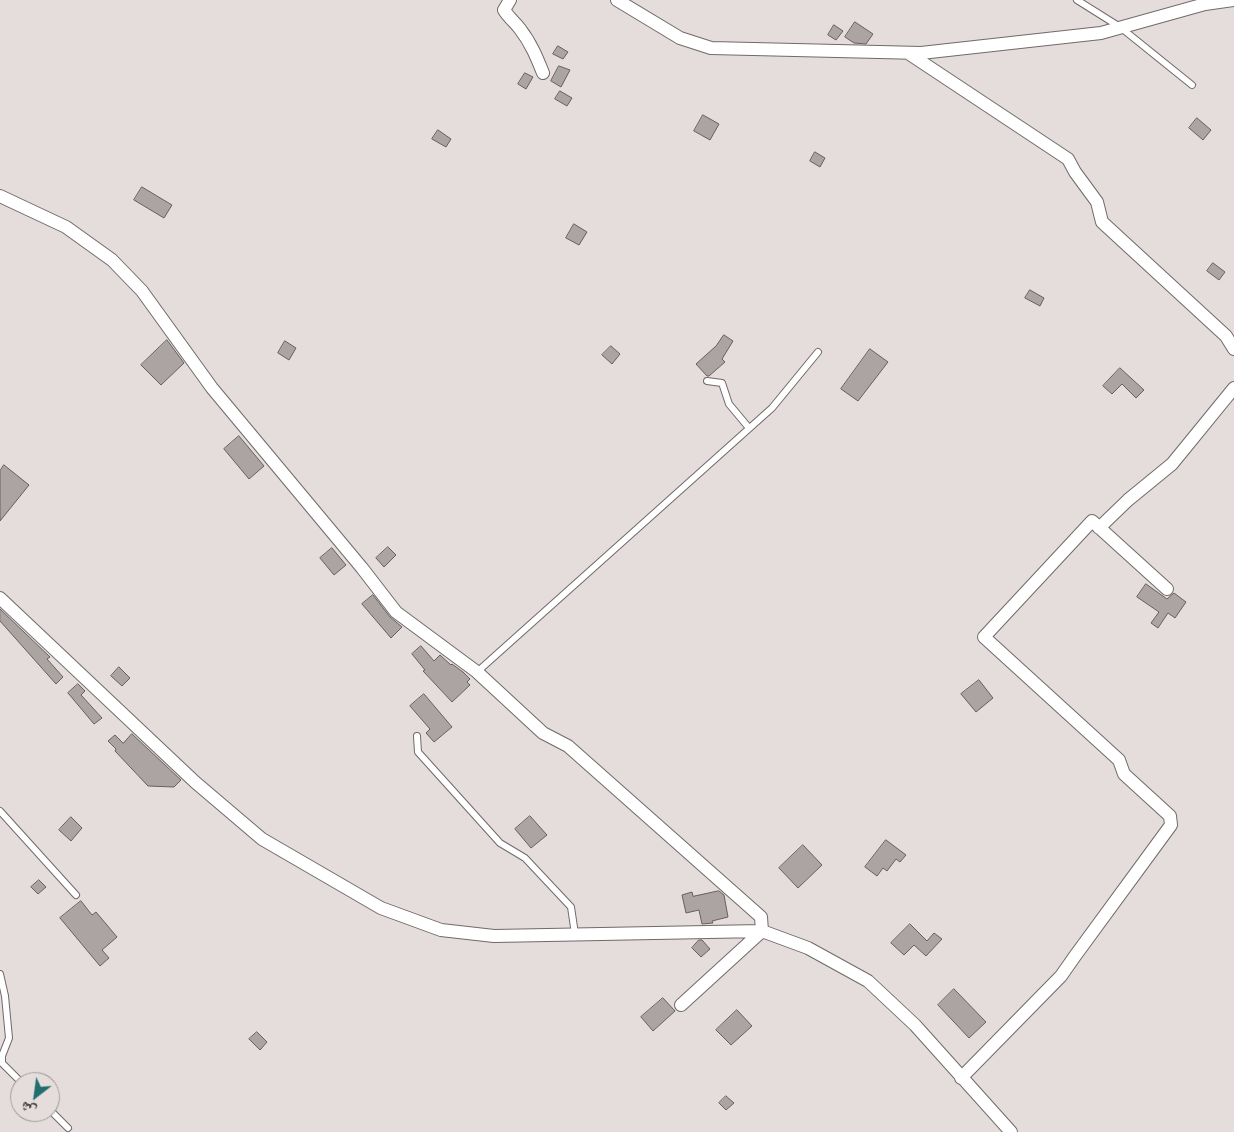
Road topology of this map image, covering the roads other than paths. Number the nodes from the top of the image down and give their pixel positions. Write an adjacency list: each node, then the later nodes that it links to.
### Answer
1 (510, 0): 7 (street)
2 (618, 0): 6 (street)
3 (1077, 0): 5 (lane)
4 (1234, 0): 5 (street)
5 (1120, 27): 6 (street); 8 (lane)
6 (908, 52): 10 (street)
7 (543, 73)
8 (1192, 85)
9 (0, 196): 18 (street)
10 (1234, 349)
11 (818, 352): 14 (lane)
12 (707, 380): 14 (lane)
13 (1234, 388): 15 (street)
14 (749, 428): 18 (lane)
15 (1099, 528): 16 (street); 27 (street)
16 (1167, 589)
17 (0, 598): 23 (street)
18 (477, 672): 22 (street)
19 (417, 736): 23 (lane)
20 (0, 811): 21 (lane)
21 (76, 895)
22 (762, 931): 23 (street); 25 (street); 27 (street)
23 (575, 934)
24 (0, 974): 26 (lane)
25 (681, 1005)
26 (11, 1072)
27 (961, 1078): 30 (street)
28 (60, 1120): 29 (lane)
29 (68, 1128)
30 (1011, 1132)

